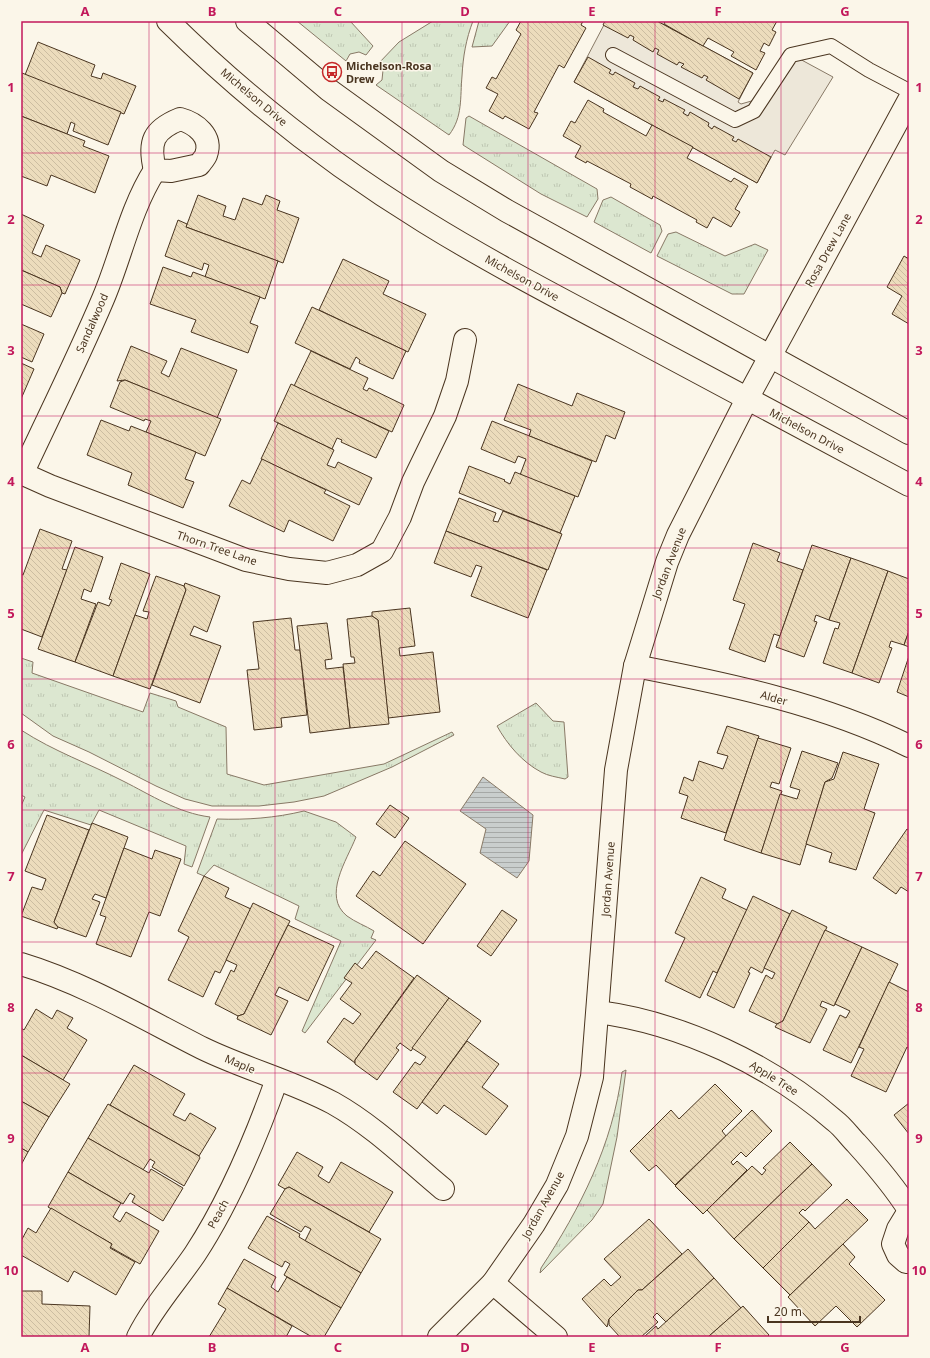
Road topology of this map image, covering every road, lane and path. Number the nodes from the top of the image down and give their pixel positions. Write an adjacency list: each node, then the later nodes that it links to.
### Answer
1 (168, 21): 9 (street, Michelson Drive)
2 (247, 21): 8 (street)
3 (613, 55): 4 (lane)
4 (909, 91)
5 (909, 100): 8 (street, Rosa Drew Lane)
6 (156, 170): 11 (street, Sandalwood)
7 (465, 340): 11 (street, Thorn Tree Lane)
8 (770, 357): 9 (street, Rosa Drew Lane); 10 (street)
9 (747, 399): 12 (street, Michelson Drive); 13 (street, Jordan Avenue)
10 (909, 433)
11 (22, 473)
12 (909, 485)
13 (635, 666): 14 (street, Alder); 16 (street, Jordan Avenue)
14 (909, 746)
15 (21, 964): 17 (street, Maple)
16 (598, 1012): 19 (street, Apple Tree); 21 (street, Jordan Avenue)
17 (277, 1079): 18 (street, Maple); 22 (street, Peach)
18 (443, 1189)
19 (909, 1210): 20 (street)
20 (909, 1261)
21 (492, 1283): 23 (street, Jordan Avenue); 24 (street)
22 (138, 1337)
23 (439, 1337)
24 (556, 1337)

